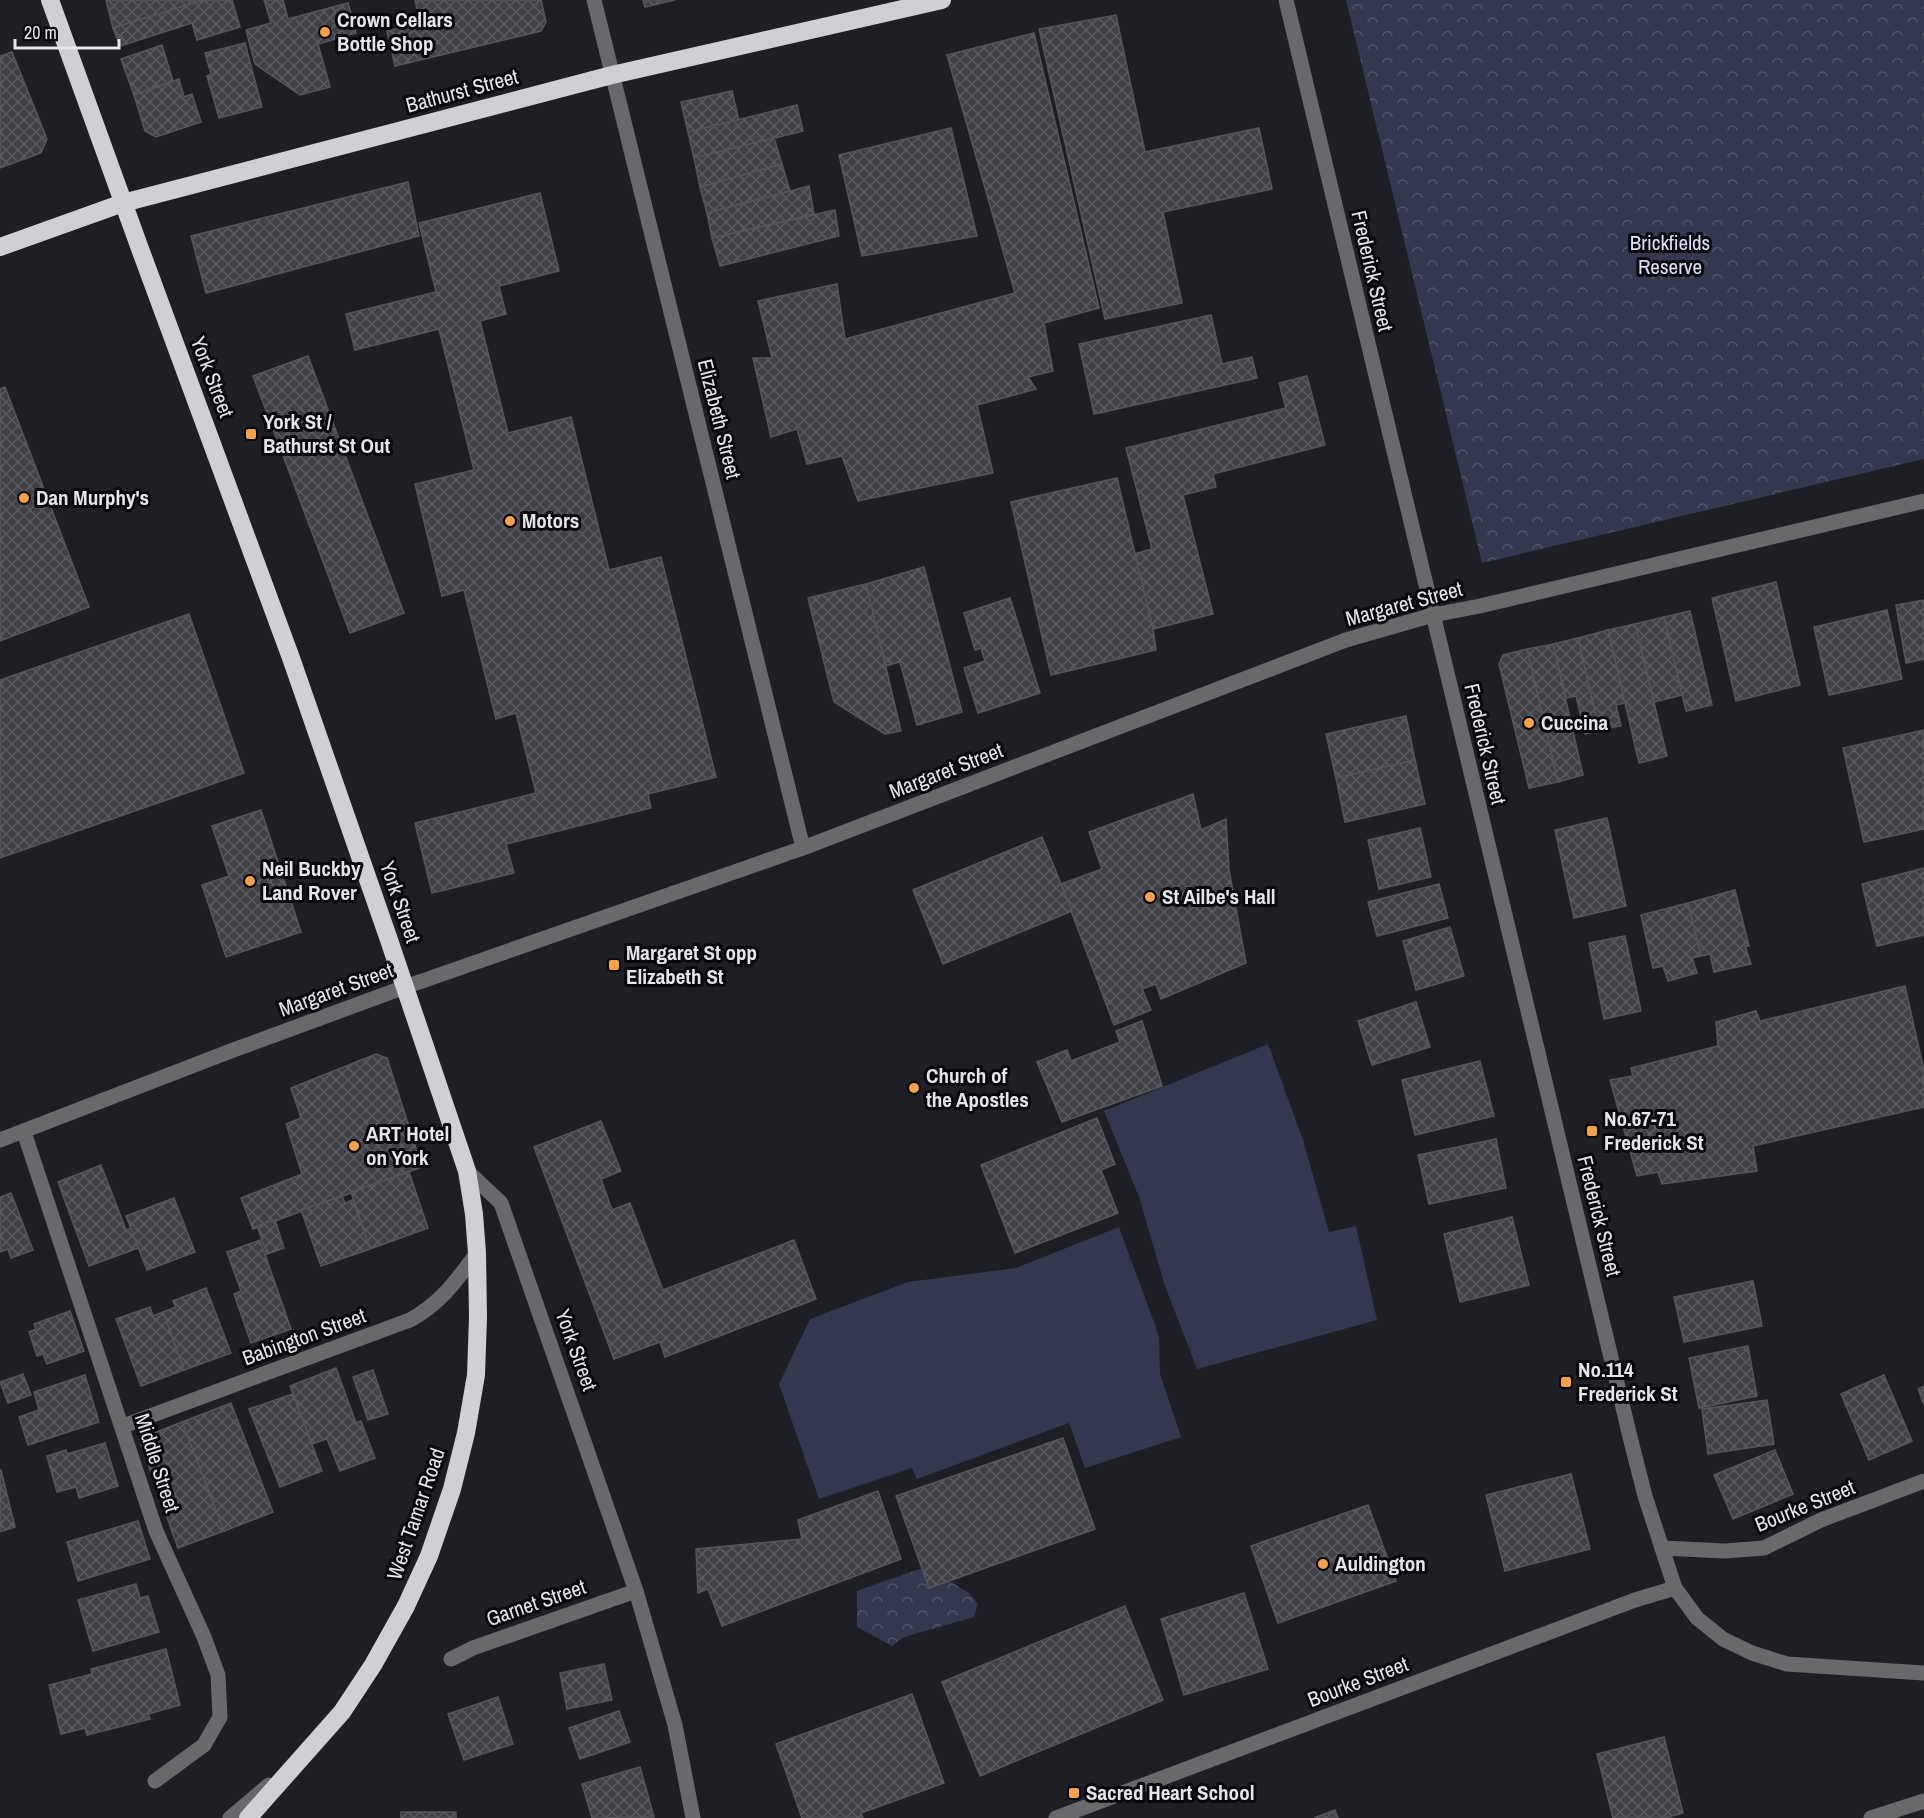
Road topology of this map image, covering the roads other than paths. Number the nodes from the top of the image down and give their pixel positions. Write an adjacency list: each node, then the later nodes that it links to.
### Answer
1 (50, 0): 6 (highway, York Street)
2 (594, 0): 5 (street, Elizabeth Street)
3 (942, 0): 5 (highway, Bathurst Street)
4 (1286, 0): 9 (street, Frederick Street)
5 (612, 75): 6 (highway, Bathurst Street); 10 (street, Elizabeth Street)
6 (123, 203): 7 (highway, Bathurst Street); 11 (highway, York Street)
7 (0, 247)
8 (1924, 501): 9 (street, Margaret Street)
9 (1433, 615): 10 (street, Margaret Street); 18 (street, Frederick Street)
10 (804, 848): 11 (street, Margaret Street)
11 (405, 987): 12 (street, Margaret Street); 14 (highway, York Street)
12 (24, 1132): 13 (street, Margaret Street); 16 (street, Middle Street)
13 (0, 1140)
14 (468, 1171): 15 (highway, West Tamar Road); 20 (street, York Street)
15 (477, 1254): 16 (street, Babington Street); 23 (highway, West Tamar Road)
16 (123, 1426): 24 (street, Middle Street)
17 (1924, 1481): 18 (street, Bourke Street)
18 (1662, 1548): 19 (street, Frederick Street)
19 (1675, 1588): 22 (street, Frederick Street); 29 (street, Bourke Street)
20 (636, 1591): 21 (street, Garnet Street); 28 (street, York Street)
21 (451, 1659)
22 (1924, 1673)
23 (301, 1758): 26 (street); 27 (highway, West Tamar Road)
24 (155, 1781)
25 (1924, 1801): 30 (street)
26 (230, 1818)
27 (248, 1818)
28 (693, 1818)
29 (1056, 1818)
30 (1871, 1818)

